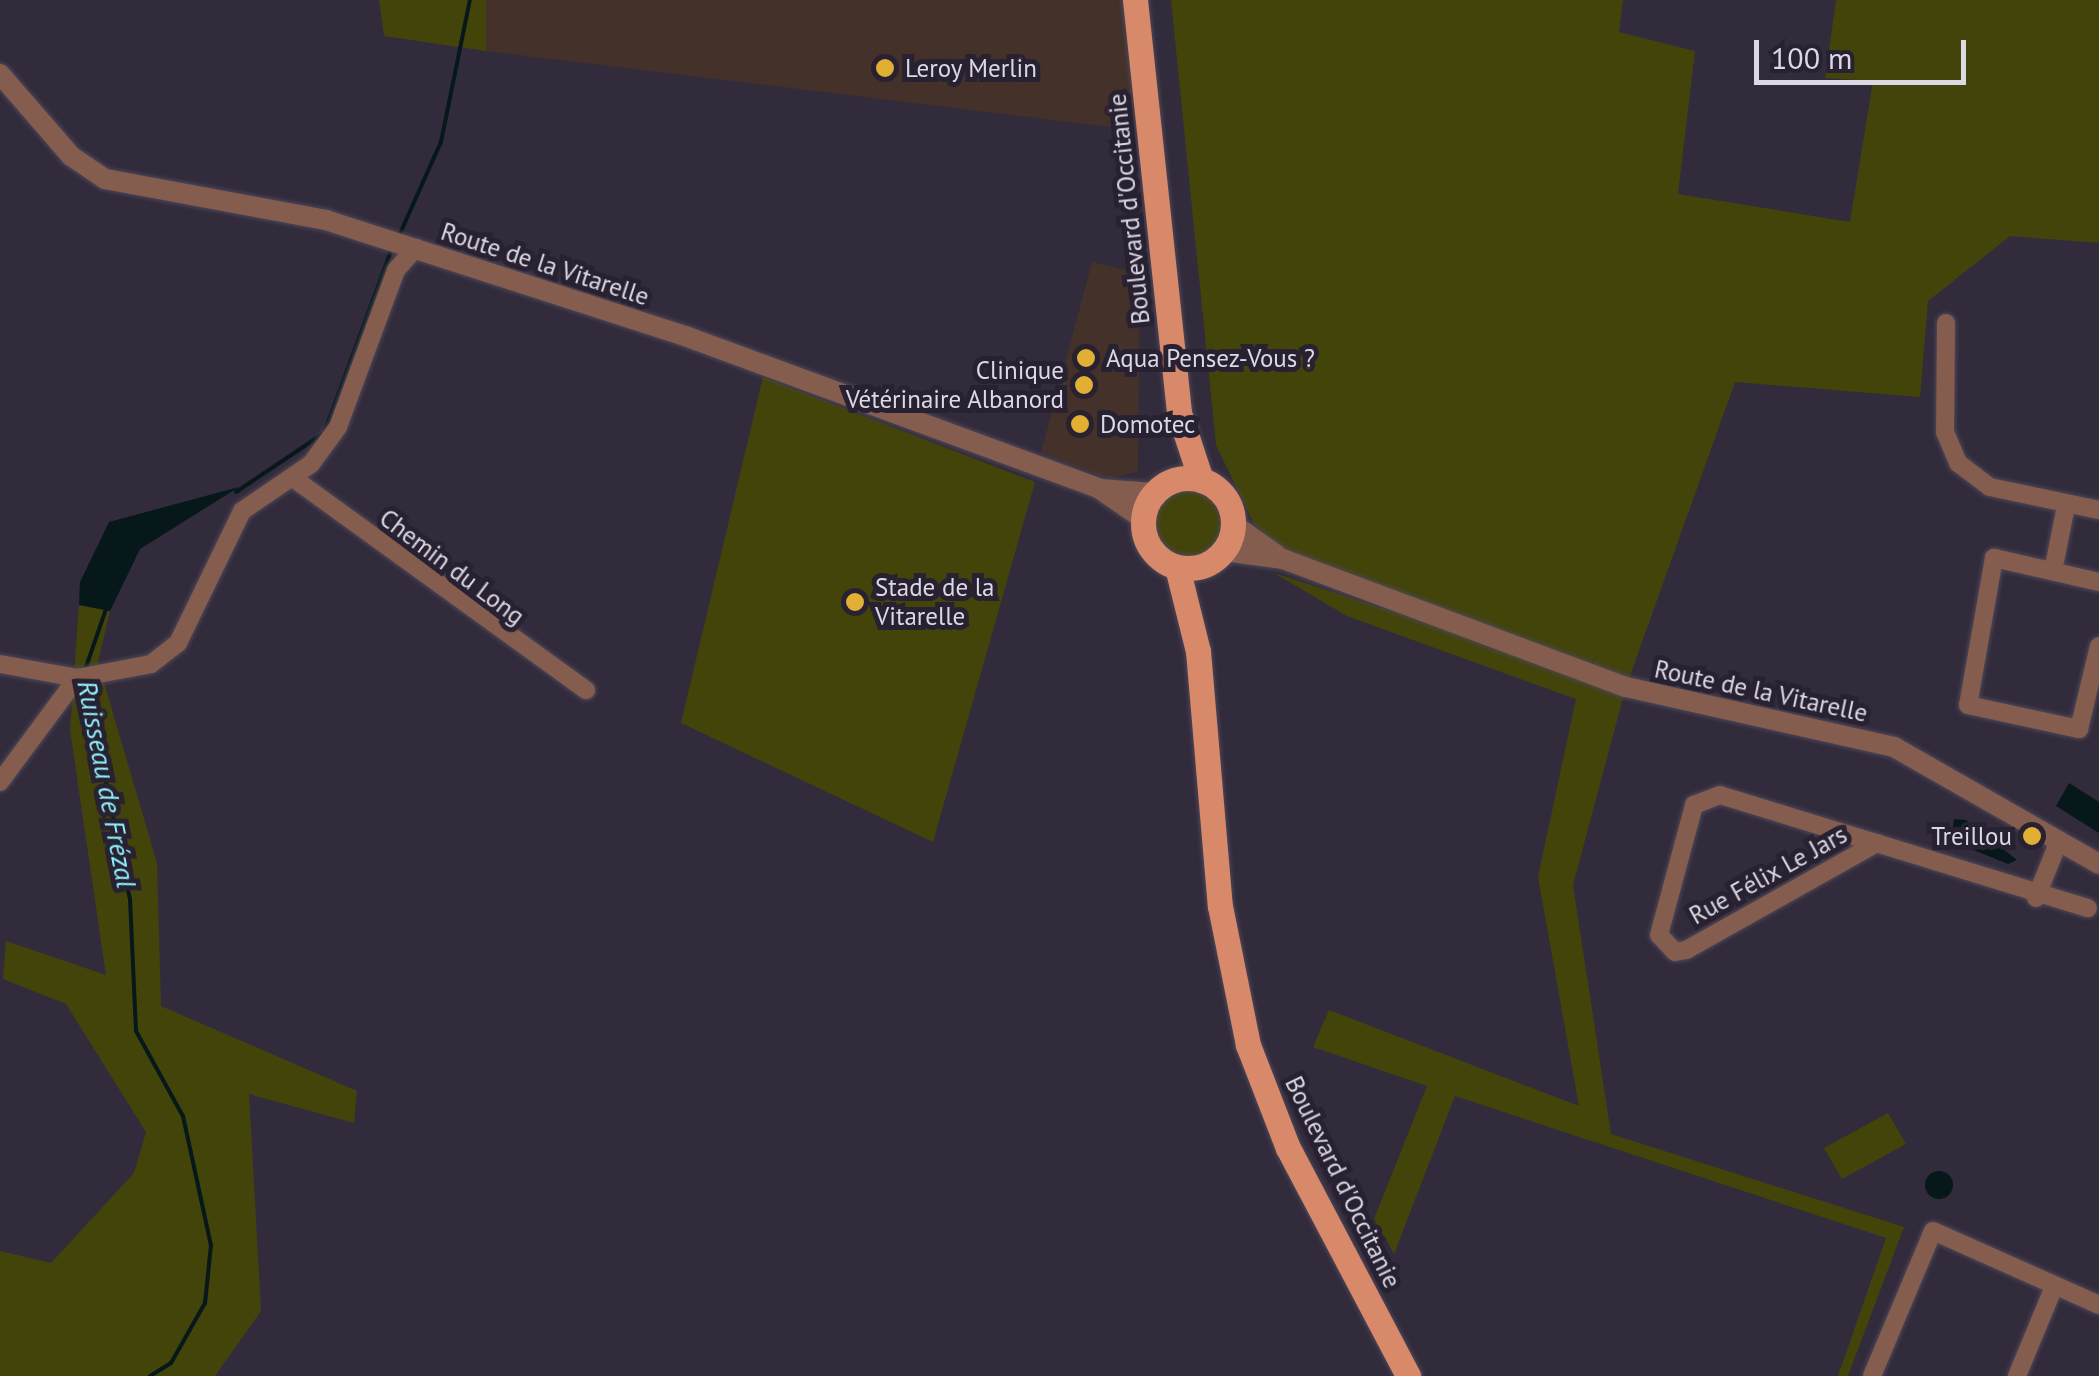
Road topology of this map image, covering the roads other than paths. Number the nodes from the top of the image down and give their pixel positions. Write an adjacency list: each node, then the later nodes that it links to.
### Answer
1 (1135, 0): 5 (main road, Boulevard d'Occitanie)
2 (0, 74): 3 (street, Route de la Vitarelle)
3 (403, 244): 6 (street); 9 (street, Route de la Vitarelle)
4 (1946, 323): 10 (street)
5 (1179, 412): 7 (main road, Boulevard d'Occitanie); 8 (main road, Boulevard d'Occitanie)
6 (294, 478): 22 (street); 23 (street, Chemin du Long)
7 (1202, 480): 8 (main road); 13 (main road)
8 (1160, 488): 9 (street, Route de la Vitarelle); 12 (main road)
9 (1100, 489): 12 (street, Route de la Vitarelle)
10 (2066, 506): 11 (street); 17 (street)
11 (2099, 510)
12 (1143, 519): 16 (main road)
13 (1233, 524): 14 (main road); 15 (street, Route de la Vitarelle)
14 (1217, 557): 15 (street, Route de la Vitarelle); 16 (main road); 20 (main road, Boulevard d'Occitanie)
15 (1283, 559): 26 (street, Route de la Vitarelle)
16 (1177, 567): 20 (main road, Boulevard d'Occitanie)
17 (2053, 571): 18 (street); 19 (street)
18 (2099, 582)
19 (2099, 646)
20 (1198, 651): 32 (main road, Boulevard d'Occitanie)
21 (0, 664): 22 (street)
22 (77, 678): 24 (street)
23 (586, 690)
24 (0, 782)
25 (1877, 843): 25 (street, Rue Félix Le Jars); 28 (street, Rue Félix Le Jars)
26 (2058, 843): 27 (street, Route de la Vitarelle); 28 (street)
27 (2099, 864)
28 (2036, 896): 29 (street, Rue Félix Le Jars)
29 (2088, 908)
30 (2053, 1289): 31 (street); 33 (street); 34 (street)
31 (2099, 1305)
32 (1408, 1376)
33 (1872, 1376)
34 (2018, 1376)

